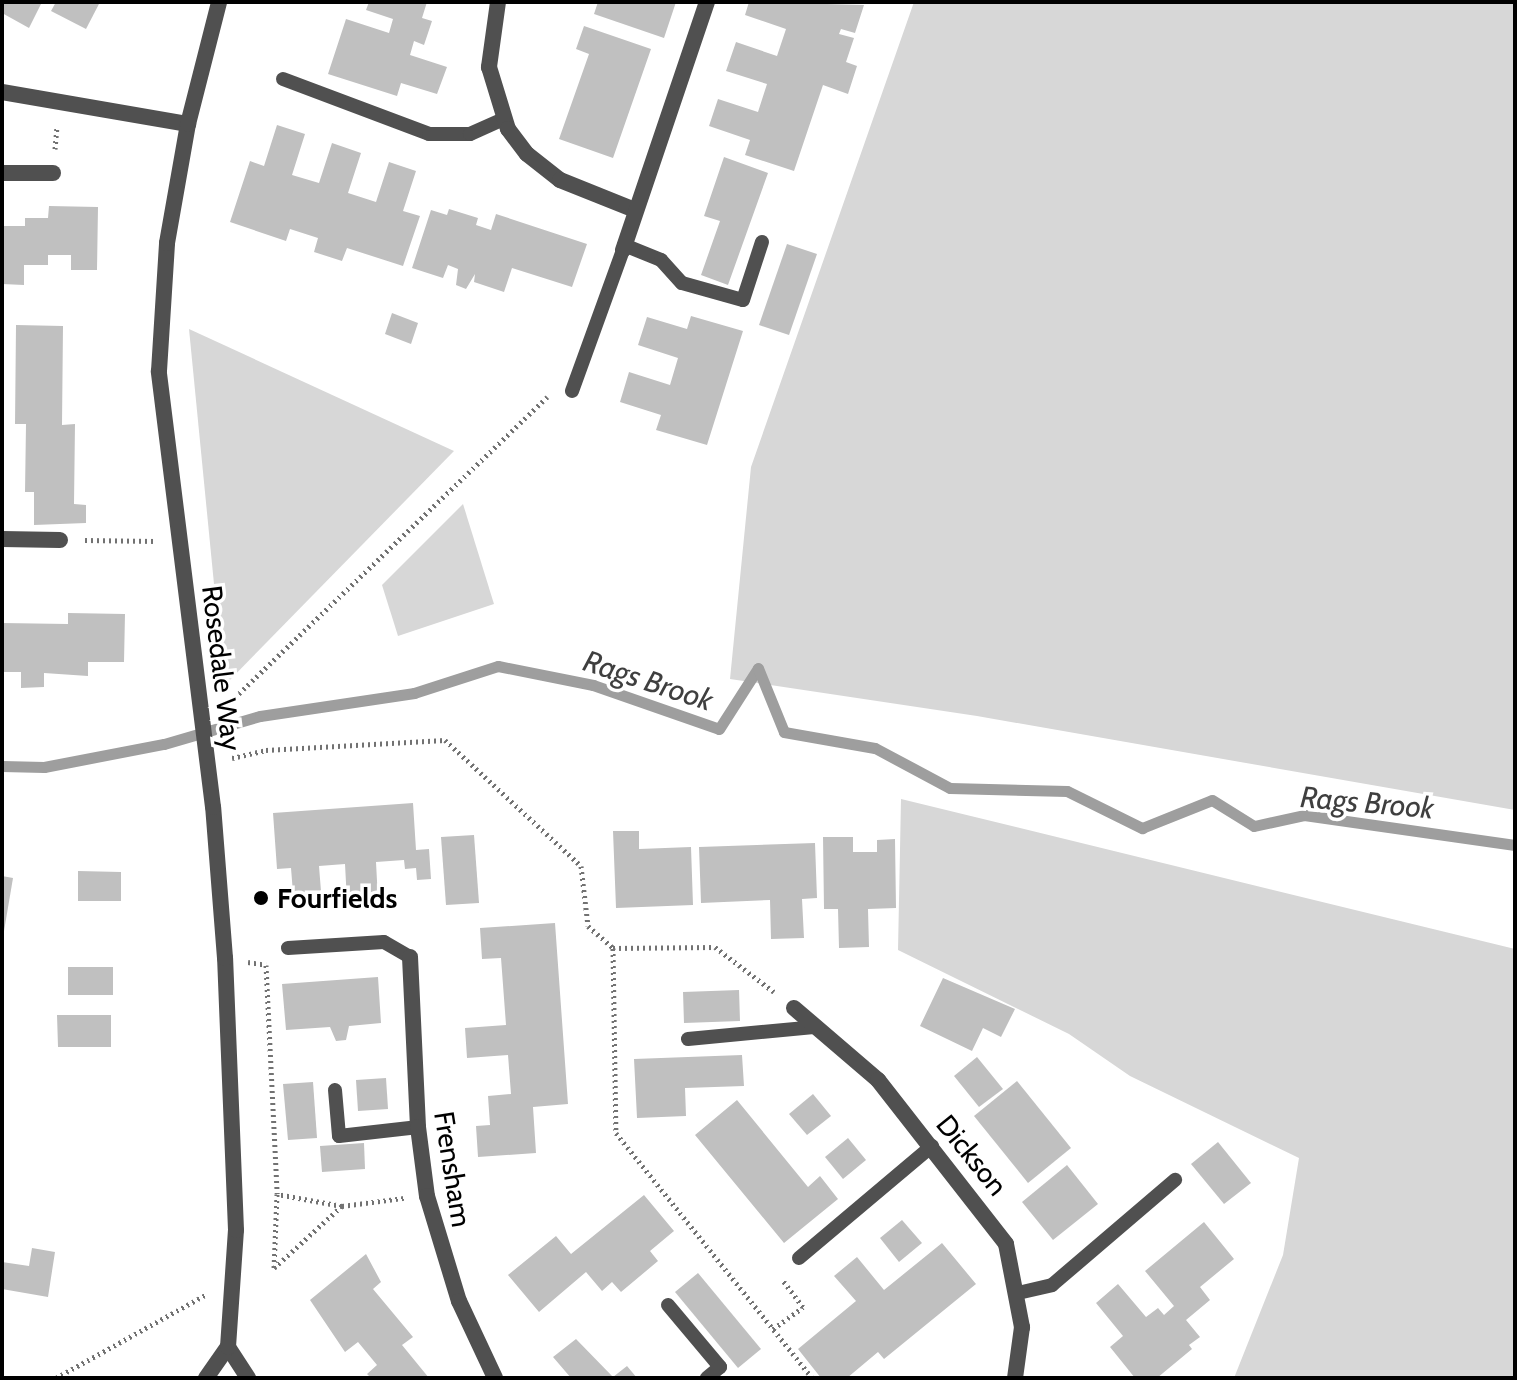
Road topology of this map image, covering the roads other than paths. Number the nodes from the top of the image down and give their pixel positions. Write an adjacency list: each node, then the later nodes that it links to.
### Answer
1 (219, 2): 7 (street, Rosedale Way)
2 (498, 2): 6 (street)
3 (707, 2): 10 (street)
4 (283, 79): 6 (lane)
5 (2, 92): 7 (street)
6 (504, 119): 10 (street)
7 (188, 124): 28 (street, Rosedale Way)
8 (2, 173): 9 (street)
9 (53, 173)
10 (635, 210): 12 (street)
11 (762, 242): 12 (lane)
12 (623, 248): 13 (lane)
13 (572, 391)
14 (2, 539): 15 (street)
15 (60, 540)
16 (288, 948): 17 (lane)
17 (410, 957): 22 (street, Frensham)
18 (794, 1008): 19 (street, Dickson)
19 (816, 1027): 20 (lane); 23 (street, Dickson)
20 (688, 1039)
21 (335, 1090): 22 (lane)
22 (418, 1127): 31 (street, Frensham)
23 (932, 1146): 25 (lane); 26 (street, Dickson)
24 (1175, 1180): 26 (lane)
25 (799, 1258)
26 (1018, 1293): 33 (street, Dickson)
27 (668, 1305): 32 (lane)
28 (228, 1347): 29 (street); 30 (street)
29 (206, 1378)
30 (248, 1378)
31 (495, 1378)
32 (707, 1378)
33 (1015, 1378)

